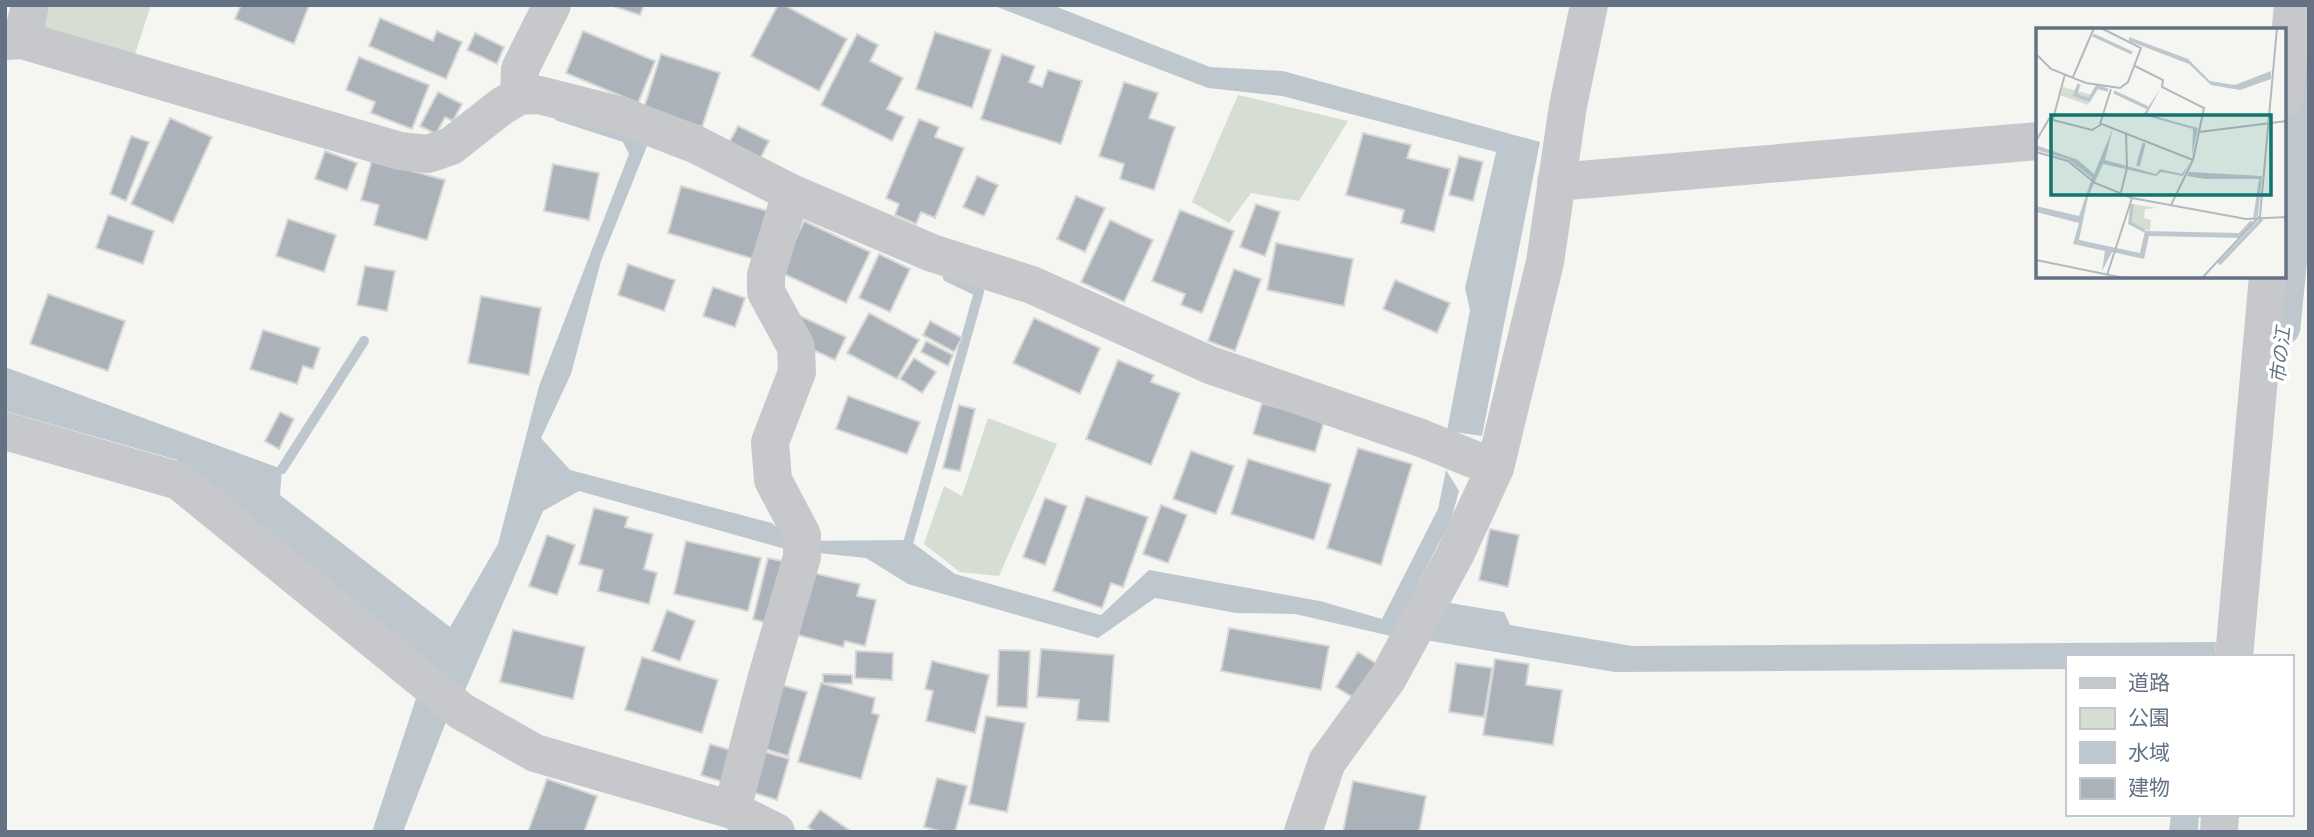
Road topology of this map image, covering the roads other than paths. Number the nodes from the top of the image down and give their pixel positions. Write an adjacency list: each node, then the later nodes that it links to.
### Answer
1 (552, 5): 6 (street)
2 (1589, 5): 10 (street)
3 (2293, 5): 5 (street)
4 (19, 29): 6 (street)
5 (2286, 78)
6 (519, 96): 11 (street)
7 (2309, 104): 8 (street)
8 (2286, 115)
9 (2036, 141): 10 (street)
10 (1556, 182): 14 (street)
11 (791, 193): 14 (street); 16 (street)
12 (2269, 278): 15 (street)
13 (5, 431): 16 (street)
14 (1494, 468): 18 (street)
15 (2234, 655)
16 (732, 810): 17 (street)
17 (776, 832)
18 (1303, 832)

